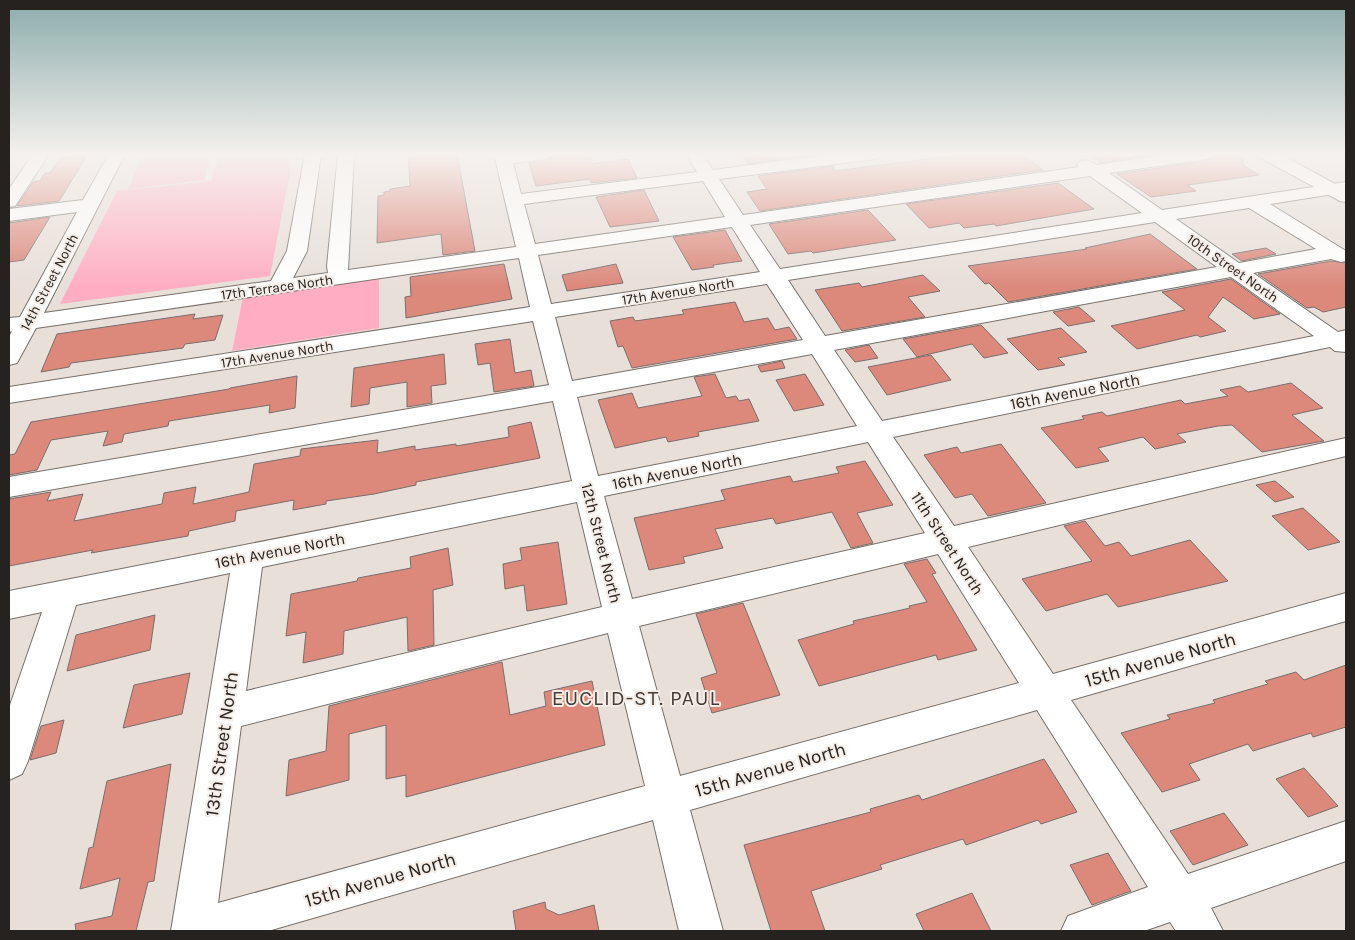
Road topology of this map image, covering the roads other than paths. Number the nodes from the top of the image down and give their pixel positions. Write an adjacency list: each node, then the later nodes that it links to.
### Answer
1 (94, 198): 11 (street, 14th Street North)
2 (307, 198): 17 (street)
3 (339, 198): 18 (street)
4 (525, 198): 9 (street)
5 (723, 198): 14 (street, 11th Street North)
6 (899, 198): 14 (street, 17th Terrace North)
7 (1132, 198): 13 (street, 10th Street North)
8 (1286, 198): 10 (street, 17th Avenue North)
9 (514, 200): 15 (street, 12th Street North)
10 (1253, 202): 13 (street, 17th Avenue North); 16 (street)
11 (90, 205): 12 (street); 23 (street, 14th Street North)
12 (9, 214)
13 (1158, 216): 19 (street, 10th Street North); 20 (street, 17th Avenue North)
14 (738, 221): 15 (street, 17th Terrace North); 20 (street, 11th Street North)
15 (527, 252): 18 (street, 17th Terrace North); 22 (street, 12th Street North)
16 (1341, 256): 19 (street)
17 (289, 265): 18 (street); 21 (street)
18 (329, 265): 21 (street, 17th Terrace North)
19 (1235, 270): 24 (street, 10th Street North); 25 (street)
20 (774, 276): 22 (street, 17th Avenue North); 25 (street, 11th Street North)
21 (280, 287): 23 (street, 17th Terrace North)
22 (542, 312): 27 (street, 12th Street North); 28 (street, 17th Avenue North)
23 (18, 323): 26 (street, 14th Street North)
24 (1342, 341): 29 (street, 16th Avenue North)
25 (819, 345): 27 (street); 29 (street, 11th Street North)
26 (9, 358)
27 (563, 391): 31 (street); 32 (street, 12th Street North)
28 (9, 395)
29 (875, 431): 32 (street, 16th Avenue North); 33 (street, 11th Street North)
30 (1346, 447): 33 (street)
31 (9, 487)
32 (588, 489): 34 (street, 16th Avenue North); 38 (street, 12th Street North)
33 (946, 540): 38 (street); 39 (street, 11th Street North)
34 (248, 557): 35 (street, 16th Avenue North); 40 (street, 13th Street North)
35 (64, 594): 36 (street, 16th Avenue North); 41 (street)
36 (9, 605)
37 (1346, 607): 39 (street, 15th Avenue North)
38 (620, 616): 40 (street); 42 (street, 12th Street North)
39 (1045, 691): 42 (street, 15th Avenue North); 44 (street, 11th Street North)
40 (225, 713): 45 (street, 13th Street North)
41 (9, 760)
42 (667, 798): 45 (street, 15th Avenue North); 46 (street, 12th Street North)
43 (1346, 841): 44 (street)
44 (1179, 897): 47 (street); 48 (street, 11th Street North)
45 (194, 931)
46 (701, 931)
47 (1083, 931)
48 (1201, 931)

